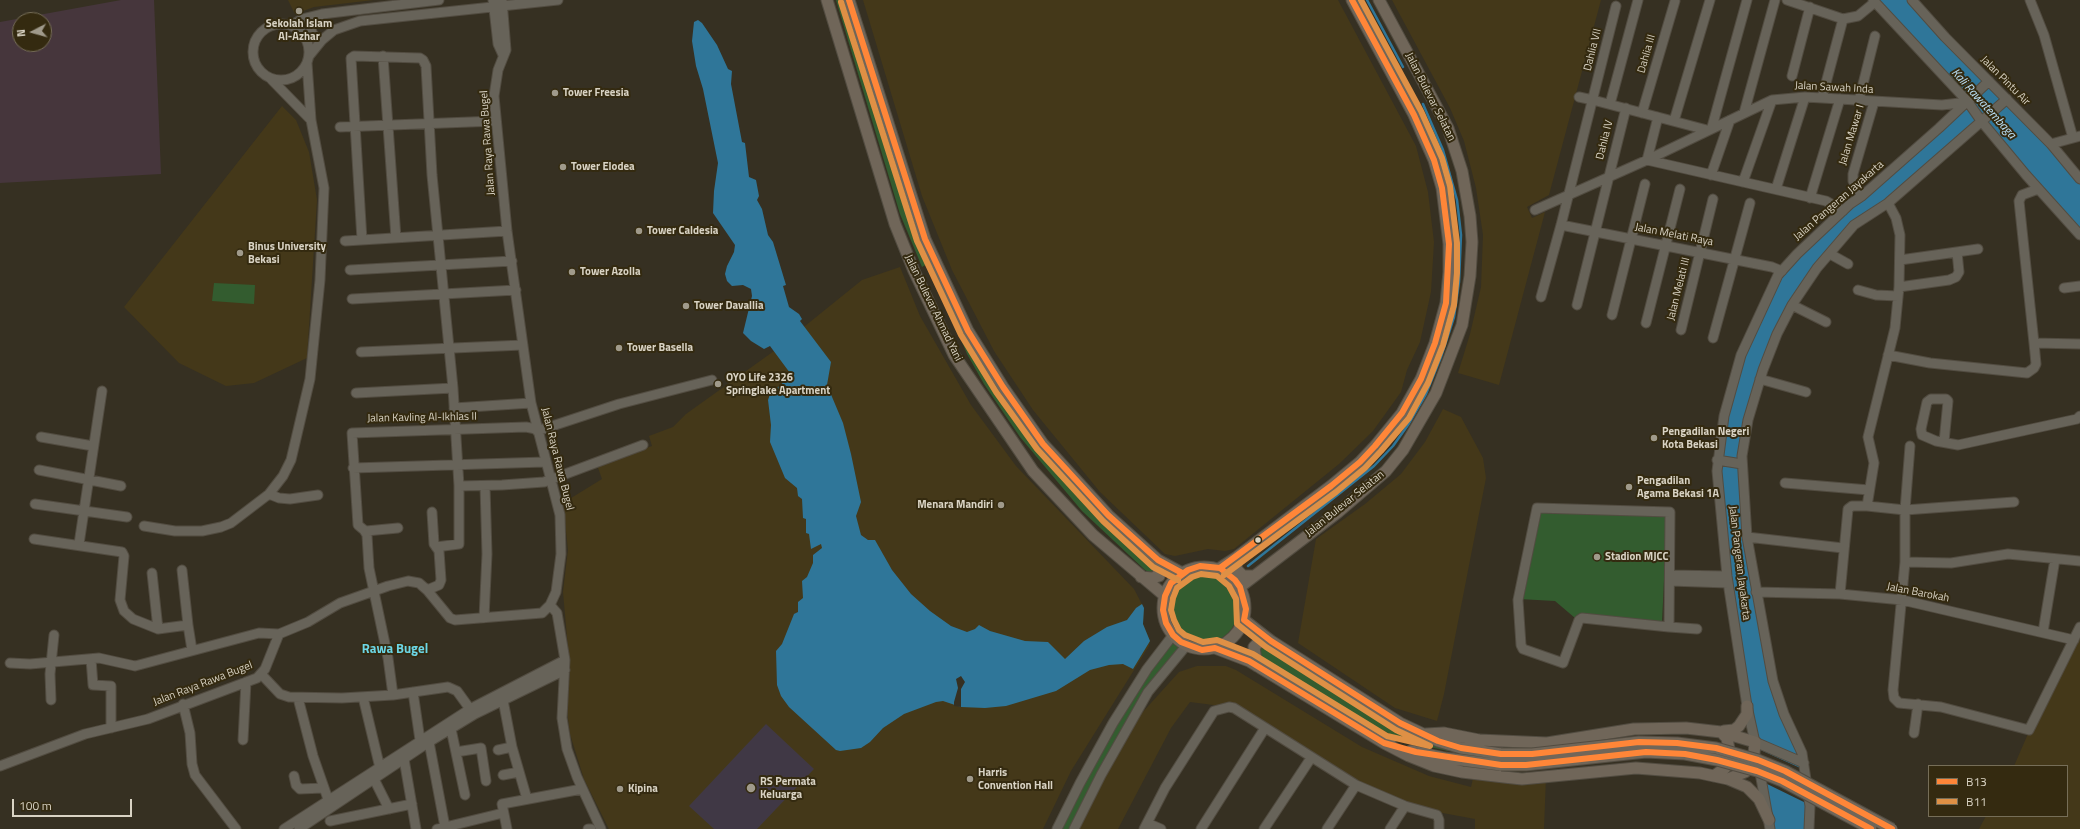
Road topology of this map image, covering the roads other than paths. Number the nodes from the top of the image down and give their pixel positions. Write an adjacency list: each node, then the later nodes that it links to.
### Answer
1 (439, 0): 19 (street)
2 (558, 0): 16 (street)
3 (827, 0): 171 (main road, Jalan Bulevar Ahmad Yani)
4 (849, 0): 163 (main road, Jalan Bulevar Ahmad Yani)
5 (1352, 0): 161 (main road, Jalan Bulevar Selatan)
6 (1379, 0): 170 (main road, Jalan Bulevar Selatan)
7 (1638, 0): 39 (street)
8 (1710, 0): 47 (street)
9 (1747, 0): 53 (street)
10 (1775, 0): 42 (street)
11 (1787, 0): 18 (street)
12 (1912, 0): 28 (street, Jalan Pintu Air)
13 (2030, 0): 54 (street)
14 (1675, 1): 41 (street, Dahlia III)
15 (1874, 1): 20 (street); 38 (street)
16 (498, 4): 23 (street); 46 (street, Jalan Raya Rawa Bugel)
17 (1616, 6): 34 (street, Dahlia VII)
18 (1810, 7): 20 (street); 26 (street)
19 (322, 14): 21 (street); 23 (street)
20 (1843, 19): 31 (street)
21 (292, 26): 25 (street); 27 (street)
22 (1876, 36): 36 (street)
23 (322, 40): 25 (street)
24 (383, 56): 49 (street); 50 (street); 51 (street)
25 (308, 60): 27 (street); 44 (street)
26 (1792, 76)
27 (269, 78): 44 (street)
28 (1989, 82): 33 (street, Jalan Pintu Air); 38 (street, Jalan Pangeran Jayakarta)
29 (1579, 97): 34 (street)
30 (1805, 97): 31 (street, Jalan Sawah Inda); 35 (street, Jalan Sawah Inda); 63 (street)
31 (1822, 98): 32 (street, Jalan Sawah Inda)
32 (1840, 99): 36 (street, Jalan Sawah Inda); 67 (street)
33 (2006, 99): 48 (street); 55 (street, Jalan Pintu Air)
34 (1593, 100): 39 (street); 65 (street, Dahlia VII)
35 (1772, 100): 42 (street, Jalan Sawah Inda); 60 (street)
36 (1859, 100): 37 (street, Jalan Sawah Inda)
37 (1874, 102): 38 (street, Jalan Sawah Inda); 66 (street, Jalan Mawar I)
38 (1968, 102): 48 (street); 66 (street, Jalan Pangeran Jayakarta)
39 (1610, 104): 40 (street)
40 (1626, 108): 41 (street); 58 (street, Dahlia lV)
41 (1642, 113): 43 (street)
42 (1744, 113): 45 (street, Jalan Sawah Inda)
43 (1658, 117): 47 (street); 56 (street)
44 (311, 120): 144 (street)
45 (1730, 120): 53 (street, Jalan Sawah Inda); 57 (street)
46 (496, 121): 49 (street); 74 (street, Jalan Raya Rawa Bugel)
47 (1674, 121): 53 (street)
48 (1982, 122): 64 (street); 70 (street)
49 (428, 124): 50 (street); 77 (street)
50 (388, 125): 51 (street); 78 (street)
51 (355, 126): 52 (street); 80 (street)
52 (340, 127)
53 (1709, 129): 56 (street, Jalan Sawah Inda)
54 (2077, 137): 55 (street)
55 (2051, 144): 59 (street, Jalan Pintu Air)
56 (1647, 160): 57 (street); 58 (street, Jalan Sawah Inda)
57 (1711, 176): 60 (street)
58 (1608, 178): 65 (street, Jalan Sawah Inda); 75 (street, Dahlia lV)
59 (2080, 179)
60 (1743, 182): 63 (street)
61 (1644, 184): 79 (street)
62 (1680, 189): 82 (street)
63 (1776, 189): 67 (street)
64 (2038, 189): 76 (street); 109 (street)
65 (1569, 195): 71 (street, Jalan Sawah Inda); 73 (street, Dahlia VII)
66 (1862, 196): 72 (street, Jalan Pangeran Jayakarta)
67 (1810, 198): 72 (street)
68 (1713, 199): 85 (street, Jalan Melati III)
69 (1750, 203): 87 (street)
70 (1888, 203): 86 (street); 88 (street)
71 (1535, 210)
72 (1843, 211): 93 (street, Jalan Pangeran Jayakarta)
73 (1561, 225): 75 (street, Jalan Melati Raya); 100 (street, Dahlia VII)
74 (508, 231): 77 (street); 89 (street, Jalan Raya Rawa Bugel)
75 (1595, 232): 79 (street, Jalan Melati Raya); 102 (street, Dahlia lV)
76 (2080, 234)
77 (437, 236): 78 (street); 91 (street)
78 (396, 238): 80 (street)
79 (1631, 239): 82 (street, Jalan Melati Raya); 104 (street)
80 (362, 240): 81 (street)
81 (345, 241)
82 (1666, 246): 85 (street, Jalan Melati Raya); 106 (street)
83 (1978, 249): 84 (street)
84 (1957, 252): 88 (street); 98 (street)
85 (1700, 253): 87 (street, Jalan Melati Raya); 107 (street, Jalan Melati III)
86 (1830, 254): 90 (street); 103 (street)
87 (1734, 260): 93 (street, Jalan Melati Raya); 108 (street)
88 (1900, 260): 98 (street)
89 (512, 261): 91 (street); 96 (street, Jalan Raya Rawa Bugel)
90 (1848, 264)
91 (440, 266): 92 (street); 99 (street)
92 (350, 270)
93 (1782, 271): 131 (street, Jalan Pangeran Jayakarta)
94 (2080, 286): 95 (street)
95 (2064, 288)
96 (516, 290): 99 (street); 110 (street, Jalan Raya Rawa Bugel)
97 (1858, 290): 98 (street)
98 (1899, 291): 114 (street)
99 (443, 295): 101 (street); 112 (street)
100 (1541, 297)
101 (352, 299)
102 (1577, 305)
103 (1792, 305): 105 (street); 115 (street)
104 (1612, 315)
105 (1826, 322)
106 (1646, 323)
107 (1681, 330)
108 (1713, 338)
109 (2034, 343): 111 (street); 114 (street)
110 (523, 344): 112 (street); 121 (street, Jalan Raya Rawa Bugel)
111 (2080, 344)
112 (449, 349): 113 (street); 117 (street)
113 (361, 352)
114 (1888, 356): 143 (street)
115 (1760, 379): 119 (street); 133 (street)
116 (712, 380): 125 (street)
117 (453, 388): 120 (street); 122 (street)
118 (102, 391): 129 (street)
119 (1806, 392)
120 (356, 393)
121 (531, 403): 122 (street); 125 (street, Jalan Raya Rawa Bugel)
122 (454, 408): 124 (street)
123 (2079, 419): 127 (street)
124 (456, 430): 125 (street, Jalan Kavling Al-Ikhlas II); 134 (street); 135 (street, Jalan Kavling Al-Ikhlas II)
125 (537, 430): 132 (street, Jalan Raya Rawa Bugel)
126 (41, 437): 129 (street)
127 (1944, 442): 127 (street)
128 (643, 445): 137 (street)
129 (94, 446): 138 (street)
130 (1910, 446): 149 (street)
131 (1717, 460): 133 (street); 173 (street, Jalan Pangeran Jayakarta)
132 (545, 462): 134 (street); 137 (street, Jalan Raya Rawa Bugel)
133 (1742, 464): 156 (street)
134 (458, 465): 135 (street); 141 (street)
135 (353, 468): 155 (street, Jalan Kavling Al-Ikhlas II)
136 (39, 470): 138 (street)
137 (550, 479): 142 (street); 181 (street, Jalan Raya Rawa Bugel)
138 (89, 480): 140 (street); 150 (street)
139 (1785, 483): 143 (street)
140 (120, 486)
141 (459, 486): 142 (street); 159 (street)
142 (485, 486): 182 (street)
143 (1869, 490): 148 (street)
144 (269, 494): 145 (street); 153 (street)
145 (318, 495)
146 (2014, 502): 149 (street)
147 (35, 504): 150 (street)
148 (1867, 506): 149 (street); 160 (street)
149 (1905, 510): 165 (street)
150 (84, 511): 152 (street); 158 (street)
151 (432, 512): 159 (street)
152 (127, 517)
153 (144, 526)
154 (398, 528): 155 (street)
155 (366, 531): 176 (street, Jalan Kavling Al-Ikhlas II)
156 (1747, 537): 160 (street); 177 (street)
157 (34, 539): 158 (street)
158 (79, 544): 187 (street)
159 (436, 547): 175 (street)
160 (1843, 548): 178 (street)
161 (1237, 557): 166 (main road, Jalan Bulevar Selatan); 170 (main road)
162 (2055, 559): 164 (street); 165 (street); 189 (street)
163 (1158, 560): 169 (main road, Jalan Bulevar Ahmad Yani); 171 (main road)
164 (2080, 561)
165 (1905, 562): 180 (street)
166 (1220, 568): 169 (main road); 174 (main road)
167 (182, 570): 184 (street)
168 (152, 573): 187 (street)
169 (1182, 573): 179 (main road)
170 (1254, 576): 174 (main road, Jalan Bulevar Selatan)
171 (1141, 577): 179 (main road, Jalan Bulevar Ahmad Yani)
172 (1670, 578): 173 (street); 185 (street); 185 (street)
173 (1727, 579): 214 (street, Jalan Pangeran Jayakarta)
174 (1240, 587): 183 (main road)
175 (427, 590): 176 (street); 182 (street)
176 (374, 591): 190 (street); 207 (street, Jalan Kavling Al-Ikhlas II)
177 (1756, 592): 178 (street, Jalan Barokah); 232 (street)
178 (1840, 594): 180 (street, Jalan Barokah)
179 (1165, 596): 192 (main road)
180 (1902, 600): 189 (street, Jalan Barokah); 213 (street)
181 (550, 605): 182 (street); 199 (street)
182 (484, 618)
183 (1244, 620): 194 (main road); 196 (main road)
184 (188, 626): 187 (street); 197 (street)
185 (1669, 627): 188 (street)
186 (2080, 627): 193 (street)
187 (158, 629)
188 (1697, 630)
189 (2043, 632): 193 (street, Jalan Barokah)
190 (279, 634): 197 (street); 204 (street, Jalan Raya Rawa Bugel)
191 (54, 635): 200 (street)
192 (1173, 635): 195 (main road); 266 (street)
193 (2074, 640): 213 (street)
194 (1271, 641): 202 (main road); 221 (main road)
195 (1186, 646): 196 (main road); 267 (street)
196 (1215, 648): 202 (main road)
197 (192, 650): 198 (street)
198 (91, 659): 200 (street); 217 (street)
199 (564, 660): 203 (street); 215 (street)
200 (52, 662): 201 (street); 210 (street)
201 (10, 663)
202 (1257, 666): 224 (main road)
203 (565, 670): 211 (street); 245 (street)
204 (262, 675): 205 (street, Jalan Raya Rawa Bugel); 209 (street)
205 (246, 682): 212 (street, Jalan Raya Rawa Bugel); 222 (street)
206 (413, 692): 207 (street); 215 (street); 223 (street)
207 (393, 695): 208 (street)
208 (362, 697): 209 (street); 234 (street)
209 (298, 698): 243 (street)
210 (51, 700)
211 (503, 700): 216 (street); 226 (street)
212 (183, 704): 217 (street, Jalan Raya Rawa Bugel); 257 (street)
213 (1918, 704): 220 (street)
214 (1747, 706): 219 (main road); 225 (street, Jalan Pangeran Jayakarta)
215 (470, 709): 216 (street)
216 (449, 726): 223 (street); 228 (street)
217 (111, 728): 233 (street, Jalan Raya Rawa Bugel)
218 (1265, 728): 229 (street); 255 (street); 269 (street)
219 (1721, 732): 221 (main road); 225 (main road); 238 (main road)
220 (1914, 733)
221 (1426, 734): 231 (main road)
222 (243, 740)
223 (425, 741): 230 (street); 234 (street); 256 (street)
224 (1384, 743): 231 (main road); 238 (main road)
225 (1759, 743): 232 (street); 240 (main road); 254 (street, Jalan Pangeran Jayakarta)
226 (512, 747): 227 (street); 235 (street)
227 (498, 750)
228 (456, 752): 241 (street); 246 (street)
229 (1311, 758): 242 (street); 270 (street)
230 (404, 759): 239 (street); 248 (street)
231 (1501, 759): 275 (main road, bridge); 276 (main road, bridge)
232 (1804, 763): 274 (street)
233 (0, 766)
234 (380, 768): 244 (street)
235 (519, 772): 236 (street); 247 (street)
236 (503, 775)
237 (294, 776): 243 (street)
238 (1714, 776): 240 (main road)
239 (374, 779): 244 (street); 251 (street)
240 (1728, 780): 254 (main road)
241 (486, 782)
242 (1356, 785): 249 (street); 271 (street)
243 (323, 788): 250 (street)
244 (353, 788): 250 (street)
245 (582, 789): 247 (street); 265 (street)
246 (465, 795)
247 (527, 799): 252 (street)
248 (412, 804): 251 (street); 261 (street)
249 (1405, 806): 272 (street); 273 (street)
250 (326, 808): 253 (street); 258 (street); 259 (street)
251 (389, 809): 253 (street)
252 (503, 813): 256 (street); 262 (street)
253 (330, 821): 260 (street)
254 (1770, 825)
255 (1146, 826): 268 (street)
256 (441, 828)
257 (236, 829)
258 (284, 829)
259 (299, 829)
260 (337, 829)
261 (416, 829)
262 (507, 829)
263 (588, 829): 264 (street)
264 (591, 829)
265 (601, 829)
266 (1057, 829)
267 (1074, 829)
268 (1161, 829)
269 (1201, 829)
270 (1264, 829)
271 (1327, 829)
272 (1390, 829)
273 (1439, 829)
274 (1810, 829)
275 (1871, 829)
276 (1892, 829)

